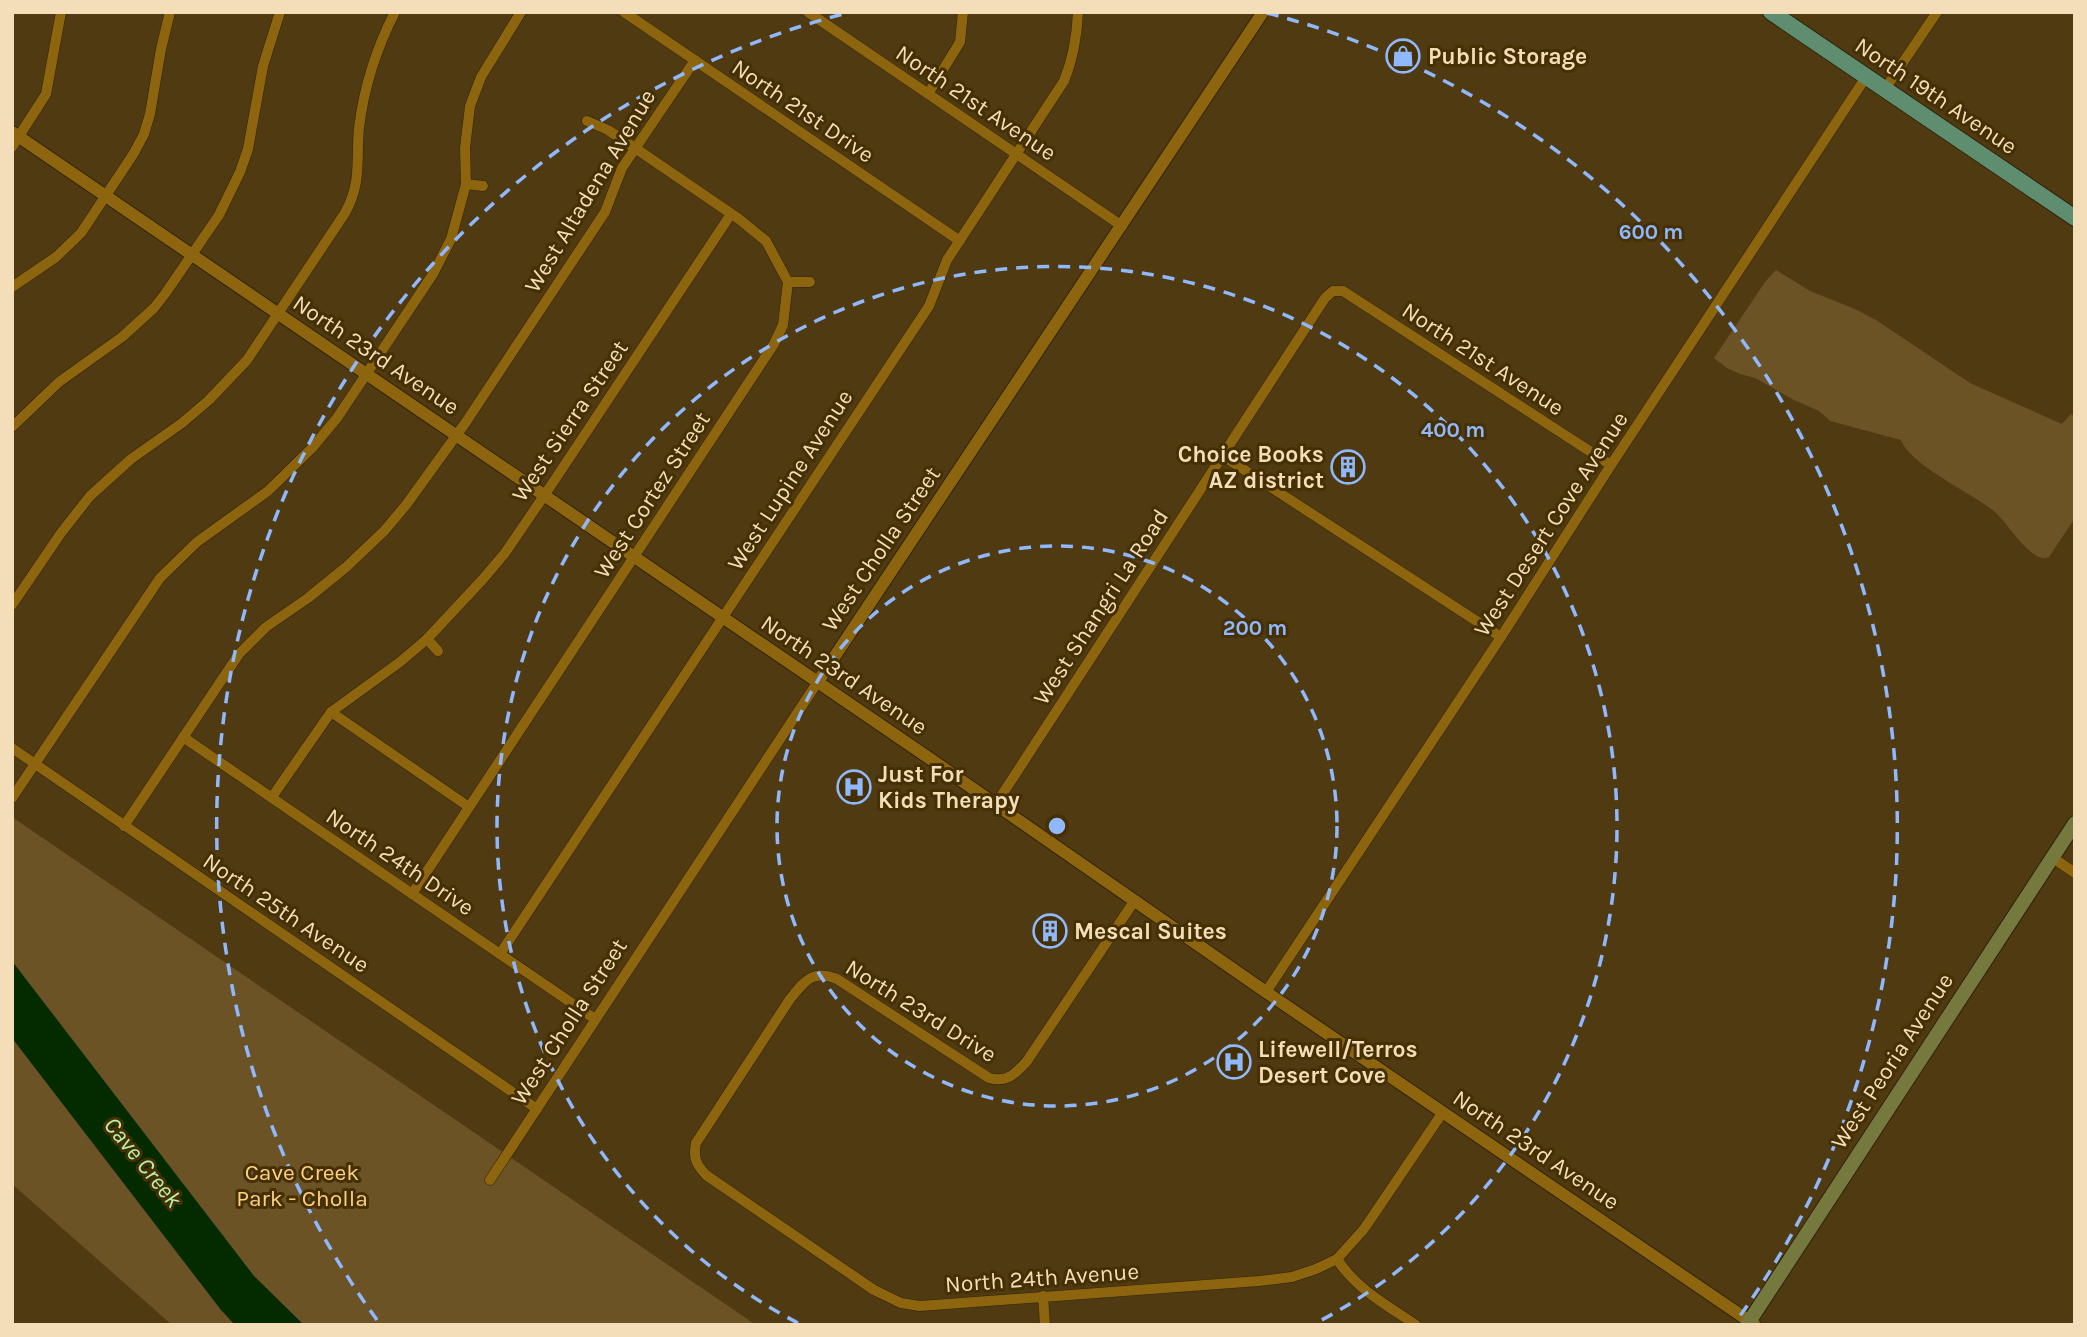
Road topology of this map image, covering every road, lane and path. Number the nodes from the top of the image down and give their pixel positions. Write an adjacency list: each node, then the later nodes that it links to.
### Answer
1 (61, 12): 18 (street)
2 (170, 12): 23 (street)
3 (280, 12): 28 (street)
4 (395, 12): 33 (street)
5 (521, 12): 21 (street)
6 (624, 12): 13 (street, North 21st Drive)
7 (808, 12): 16 (street, North 21st Avenue)
8 (963, 12): 16 (street)
9 (1079, 12): 20 (street, West Lupine Avenue)
10 (1263, 12): 26 (street, West Cholla Street)
11 (1771, 12): 14 (main road, North 19th Avenue)
12 (1937, 12): 15 (street)
13 (695, 60): 19 (street, West Altadena Avenue); 27 (street, North 21st Drive)
14 (1866, 77): 15 (main road, North 19th Avenue); 38 (street, West Desert Cove Avenue)
15 (1885, 89): 25 (main road, North 19th Avenue)
16 (928, 94): 20 (street, North 21st Avenue)
17 (587, 121): 19 (street)
18 (15, 139): 23 (street, North 23rd Avenue)
19 (635, 148): 24 (street); 36 (street, West Altadena Avenue)
20 (1017, 155): 26 (street, North 21st Avenue); 27 (street, West Lupine Avenue)
21 (466, 184): 22 (street); 34 (street)
22 (483, 186)
23 (106, 196): 28 (street, North 23rd Avenue); 31 (street)
24 (731, 214): 29 (street); 39 (street, West Sierra Street)
25 (2075, 218)
26 (1122, 226): 46 (street, West Cholla Street)
27 (960, 241): 42 (street, West Lupine Avenue)
28 (191, 255): 33 (street, North 23rd Avenue); 35 (street)
29 (788, 282): 30 (street); 40 (street, West Cortez Street)
30 (810, 282)
31 (12, 286)
32 (1333, 291): 37 (street, West Shangri La Road); 38 (street, North 21st Avenue)
33 (278, 314): 34 (street, North 23rd Avenue); 41 (street)
34 (366, 373): 36 (street, North 23rd Avenue); 50 (street)
35 (12, 427)
36 (457, 436): 39 (street, North 23rd Avenue); 48 (street, West Altadena Avenue)
37 (1223, 456): 43 (street); 53 (street, West Shangri La Road)
38 (1611, 465): 43 (street, West Desert Cove Avenue)
39 (544, 496): 40 (street, North 23rd Avenue); 44 (street, West Sierra Street)
40 (634, 557): 42 (street, North 23rd Avenue); 54 (street, West Cortez Street)
41 (12, 605)
42 (722, 617): 46 (street, North 23rd Avenue); 61 (street, West Lupine Avenue)
43 (1501, 637): 62 (street, West Desert Cove Avenue)
44 (427, 639): 45 (street); 47 (street, West Sierra Street)
45 (438, 651)
46 (817, 683): 53 (street, North 23rd Avenue); 63 (street, West Cholla Street)
47 (331, 712): 51 (street, West Sierra Street); 54 (street)
48 (183, 737): 51 (street, North 24th Drive); 56 (street, West Altadena Avenue)
49 (12, 748): 50 (street, North 25th Avenue)
50 (35, 764): 52 (street); 56 (street, North 25th Avenue)
51 (272, 797): 59 (street, North 24th Drive)
52 (12, 798)
53 (996, 804): 60 (street, North 23rd Avenue)
54 (469, 807): 59 (street, West Cortez Street)
55 (2075, 823): 57 (main road, West Peoria Avenue)
56 (124, 826): 64 (street, North 25th Avenue)
57 (2053, 858): 58 (street); 70 (main road, West Peoria Avenue)
58 (2075, 873)
59 (412, 894): 61 (street, North 24th Drive)
60 (1135, 900): 62 (street, North 23rd Avenue); 66 (street, North 23rd Drive)
61 (500, 954): 63 (street, North 24th Drive)
62 (1266, 992): 65 (street, North 23rd Avenue)
63 (595, 1020): 64 (street, West Cholla Street)
64 (537, 1109): 67 (street, West Cholla Street)
65 (1443, 1112): 68 (street); 70 (street, North 23rd Avenue)
66 (694, 1155): 69 (street, North 24th Avenue)
67 (490, 1180)
68 (1337, 1259): 69 (street, North 24th Avenue); 72 (street)
69 (1043, 1296): 71 (street)
70 (1751, 1324)
71 (1045, 1325)
72 (1416, 1325)

